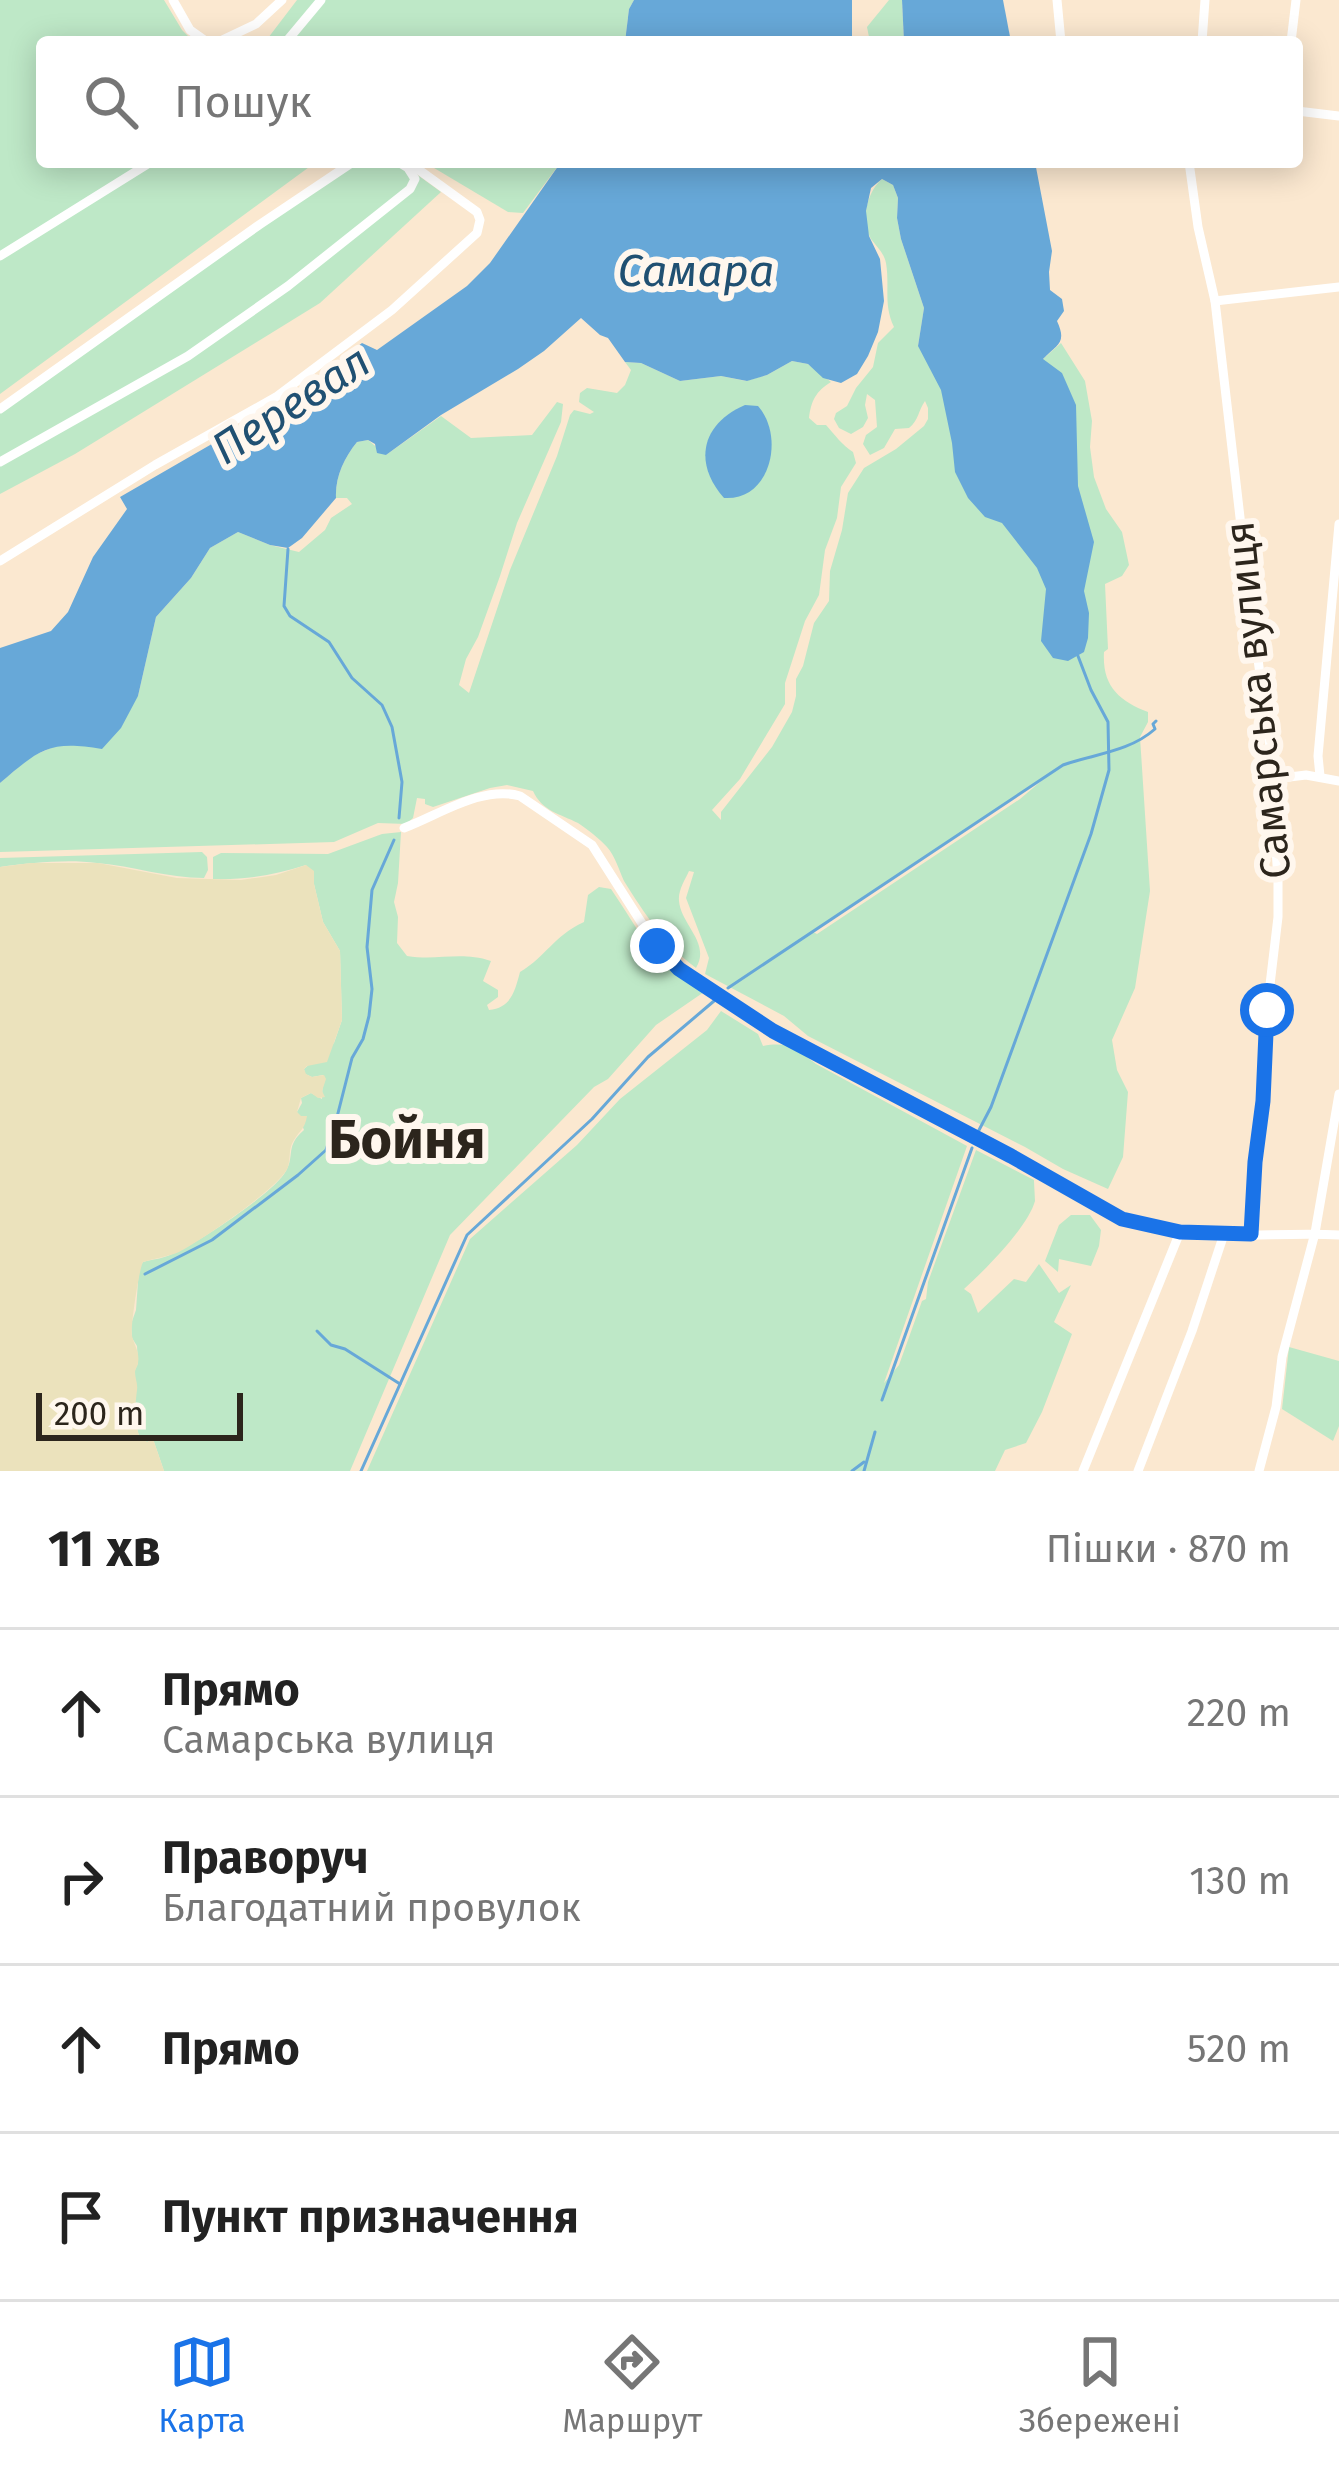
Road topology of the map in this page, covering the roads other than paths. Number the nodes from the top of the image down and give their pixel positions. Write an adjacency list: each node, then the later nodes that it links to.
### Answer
1 (172, 0): 7 (street)
2 (282, 0): 8 (street)
3 (321, 0): 9 (street)
4 (1057, 0): 10 (street)
5 (1205, 0): 11 (street)
6 (1296, 0): 12 (street)
7 (198, 36)
8 (231, 36)
9 (291, 36)
10 (1060, 36)
11 (1202, 36)
12 (1292, 36)
13 (1303, 112): 14 (street)
14 (1339, 116)
15 (141, 168): 20 (street)
16 (344, 168): 23 (street)
17 (406, 168): 24 (street)
18 (416, 168): 26 (street)
19 (1189, 168): 22 (street, Самарська вулиця)
20 (0, 256)
21 (1339, 286): 22 (street)
22 (1215, 301): 28 (street, Самарська вулиця)
23 (0, 409)
24 (0, 462)
25 (1339, 524): 27 (street)
26 (0, 561)
27 (1320, 776): 28 (street); 29 (street)
28 (1273, 779): 35 (street, Самарська вулиця)
29 (1339, 781)
30 (404, 828): 32 (street)
31 (1339, 1094): 33 (street)
32 (1180, 1232): 34 (street); 37 (street)
33 (1315, 1233): 35 (street); 36 (street); 39 (street)
34 (1224, 1234): 35 (street); 38 (street)
35 (1251, 1234)
36 (1339, 1235)
37 (1083, 1471)
38 (1138, 1471)
39 (1259, 1471)

